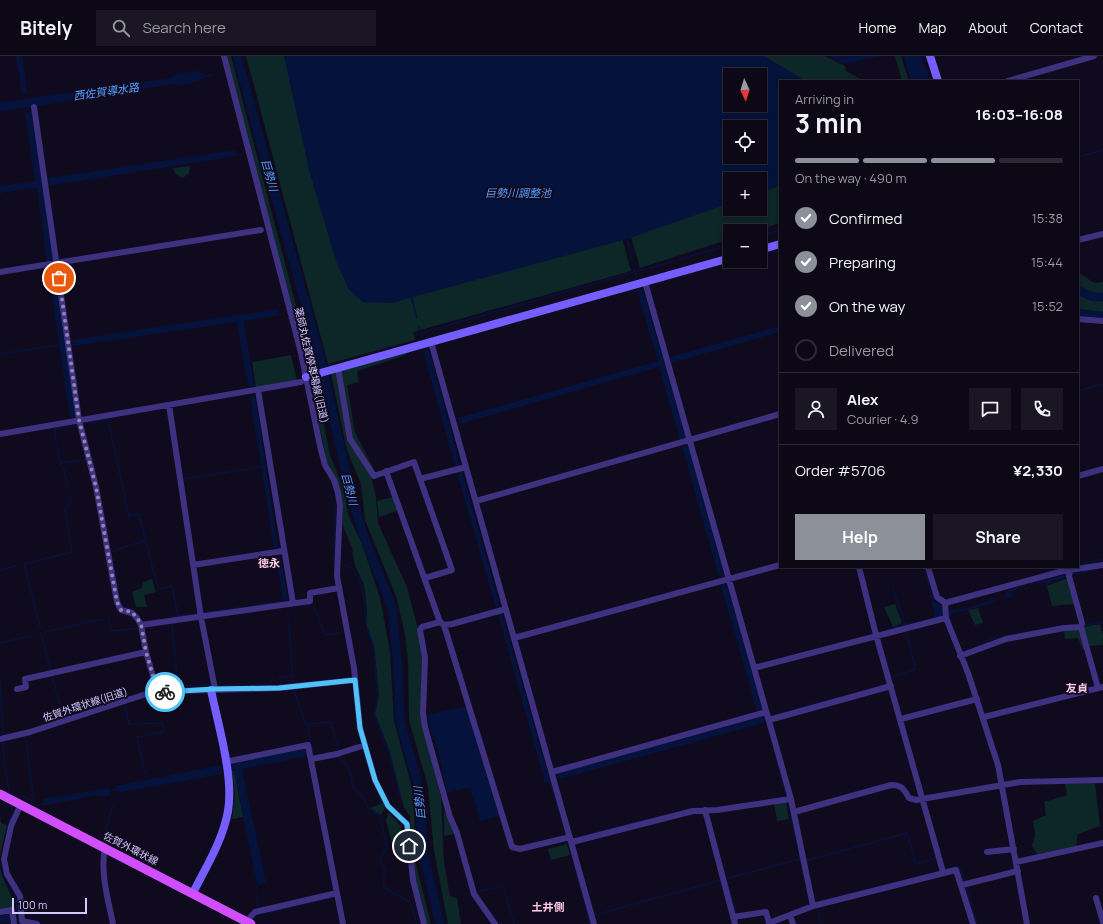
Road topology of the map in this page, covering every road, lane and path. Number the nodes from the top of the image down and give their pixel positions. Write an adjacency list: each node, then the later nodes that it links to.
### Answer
1 (224, 56): 20 (street, 薬師丸佐賀停車場線(旧道))
2 (930, 56): 4 (street)
3 (1094, 56): 5 (street)
4 (938, 80)
5 (1011, 80)
6 (34, 107): 13 (street)
7 (261, 230): 13 (street)
8 (1103, 234): 9 (street)
9 (1079, 240)
10 (779, 244): 11 (street)
11 (767, 248)
12 (723, 260): 15 (street)
13 (53, 263): 14 (street); 24 (street)
14 (0, 272)
15 (645, 282): 18 (street); 26 (street)
16 (1079, 319): 17 (street)
17 (1103, 321)
18 (431, 342): 19 (street); 27 (street)
19 (338, 368): 20 (street); 29 (street)
20 (303, 380): 21 (street); 42 (street, 薬師丸佐賀停車場線(旧道))
21 (258, 390): 22 (street); 33 (street)
22 (169, 405): 24 (street); 35 (street)
23 (779, 414): 26 (street)
24 (79, 420): 25 (street); 49 (street)
25 (0, 434)
26 (686, 441): 32 (street); 41 (street)
27 (461, 468): 31 (street); 32 (street)
28 (1103, 469): 30 (street)
29 (386, 471): 31 (street); 40 (street)
30 (1079, 476)
31 (420, 480): 40 (street)
32 (476, 501): 45 (street)
33 (280, 552): 35 (street); 43 (street)
34 (1103, 564): 39 (street)
35 (193, 565): 46 (street)
36 (779, 565): 41 (street)
37 (859, 568): 51 (street)
38 (928, 568): 44 (street)
39 (1065, 572): 44 (street); 50 (street)
40 (425, 578): 48 (street)
41 (725, 580): 52 (street); 55 (street)
42 (339, 588): 43 (street); 56 (street, 薬師丸佐賀停車場線(旧道))
43 (293, 603): 46 (street)
44 (945, 603): 47 (street)
45 (501, 610): 48 (street); 52 (street)
46 (201, 617): 49 (street); 60 (street)
47 (946, 618): 51 (street); 54 (street)
48 (442, 623): 80 (street); 103 (street)
49 (141, 624): 53 (street)
50 (1081, 625): 54 (street); 58 (street)
51 (876, 635): 55 (street); 57 (street)
52 (514, 638): 71 (street)
53 (146, 652): 59 (street); 61 (street)
54 (960, 656): 62 (street)
55 (754, 668): 63 (street)
56 (355, 680): 60 (street, 佐賀外環状線(旧道)); 68 (street)
57 (891, 686): 65 (street); 66 (street)
58 (1100, 688): 64 (street)
59 (17, 689)
60 (213, 689): 61 (street, 佐賀外環状線(旧道)); 70 (street)
61 (158, 693): 67 (street, 佐賀外環状線(旧道))
62 (977, 699): 64 (street); 65 (street)
63 (762, 713): 66 (street); 71 (street)
64 (984, 717): 73 (street)
65 (901, 719): 76 (street)
66 (769, 720): 75 (street)
67 (3, 738)
68 (365, 745): 69 (street); 102 (street)
69 (310, 754): 70 (street); 90 (street)
70 (225, 762): 89 (street)
71 (553, 776): 80 (street)
72 (1103, 780): 73 (street)
73 (1000, 785): 76 (street); 83 (street)
74 (1, 794): 77 (main road, 佐賀外環状線)
75 (789, 799): 78 (street); 79 (street)
76 (924, 801): 79 (street); 87 (street)
77 (21, 804): 82 (main road, 佐賀外環状線); 99 (street)
78 (705, 810): 80 (street); 95 (street)
79 (795, 815): 92 (street)
80 (571, 839): 104 (street)
81 (1103, 843): 85 (street)
82 (105, 847): 89 (main road, 佐賀外環状線); 100 (street)
83 (1014, 849): 84 (street); 85 (street)
84 (987, 852)
85 (1016, 862): 86 (street)
86 (1018, 871): 88 (street); 108 (street)
87 (943, 872): 88 (street); 92 (street)
88 (962, 885): 107 (street)
89 (192, 893): 98 (main road, 佐賀外環状線)
90 (337, 894): 98 (street); 101 (street)
91 (1096, 898): 97 (street)
92 (810, 907): 94 (street)
93 (0, 912): 96 (street)
94 (790, 915): 95 (street); 106 (street)
95 (736, 917): 105 (street)
96 (13, 919)
97 (1103, 922)
98 (247, 923)
99 (37, 924)
100 (114, 924)
101 (343, 924)
102 (424, 924)
103 (495, 924)
104 (594, 924)
105 (735, 924)
106 (793, 924)
107 (974, 924)
108 (1027, 924)

